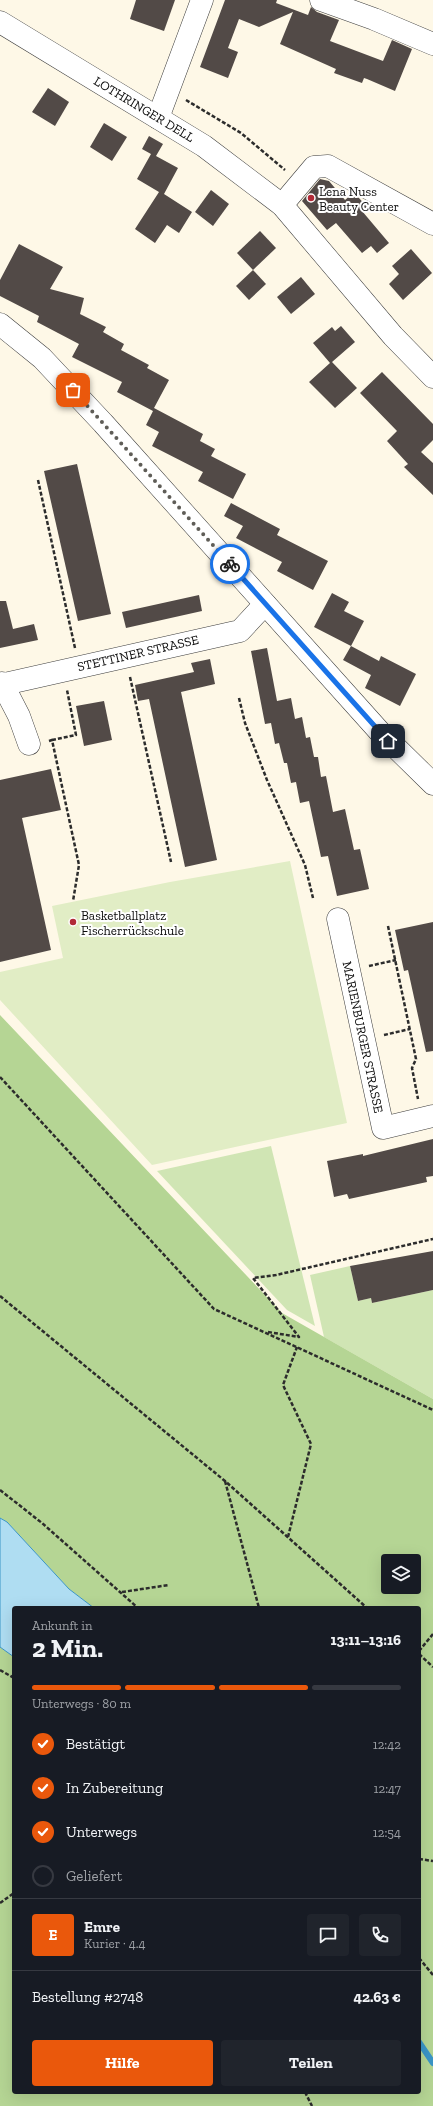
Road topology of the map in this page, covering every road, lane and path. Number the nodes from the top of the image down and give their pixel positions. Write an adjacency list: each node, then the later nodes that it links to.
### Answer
1 (202, 0): 5 (street)
2 (321, 0): 4 (street)
3 (0, 22): 6 (street, LOTHRINGER DELL)
4 (433, 44)
5 (169, 90): 6 (street); 7 (path)
6 (158, 118): 8 (street, LOTHRINGER DELL)
7 (300, 184): 8 (street); 9 (street)
8 (282, 205): 11 (street, LOTHRINGER DELL)
9 (433, 224)
10 (0, 324): 13 (street)
11 (433, 377)
12 (38, 480): 14 (path)
13 (265, 604): 14 (street, STETTINER STRASSE); 21 (street)
14 (79, 666): 15 (street, STETTINER STRASSE)
15 (1, 684): 20 (street)
16 (132, 688): 22 (path)
17 (239, 698): 23 (path)
18 (70, 704): 19 (path)
19 (52, 740): 20 (path); 24 (path)
20 (29, 744)
21 (433, 784)
22 (171, 862)
23 (313, 898)
24 (73, 901)
25 (338, 919): 28 (street, MARIENBURGER STRASSE)
26 (388, 926): 27 (path)
27 (396, 960): 28 (path); 29 (path)
28 (349, 970): 30 (street, MARIENBURGER STRASSE)
29 (410, 1029): 30 (path); 32 (path)
30 (364, 1040): 32 (street, MARIENBURGER STRASSE)
31 (0, 1077): 35 (path)
32 (428, 1117)
33 (433, 1239): 35 (path)
34 (0, 1296): 38 (path)
35 (263, 1331): 36 (path)
36 (297, 1347): 37 (path); 40 (path)
37 (433, 1410)
38 (225, 1481): 40 (path); 44 (path)
39 (0, 1490): 42 (path)
40 (288, 1537): 45 (path)
41 (169, 1585): 42 (path)
42 (121, 1592): 43 (path)
43 (136, 1606)
44 (258, 1606)
45 (365, 1606)
46 (433, 1634): 47 (path)
47 (421, 1649)
48 (421, 1656): 49 (path)
49 (433, 1667)
50 (0, 1670): 51 (path)
51 (12, 1677)
52 (421, 1859): 53 (path)
53 (433, 1861)
54 (12, 1894): 55 (path)
55 (0, 1903)
56 (421, 1960): 57 (path)
57 (433, 1975)
58 (307, 2094): 59 (path)
59 (312, 2106)

